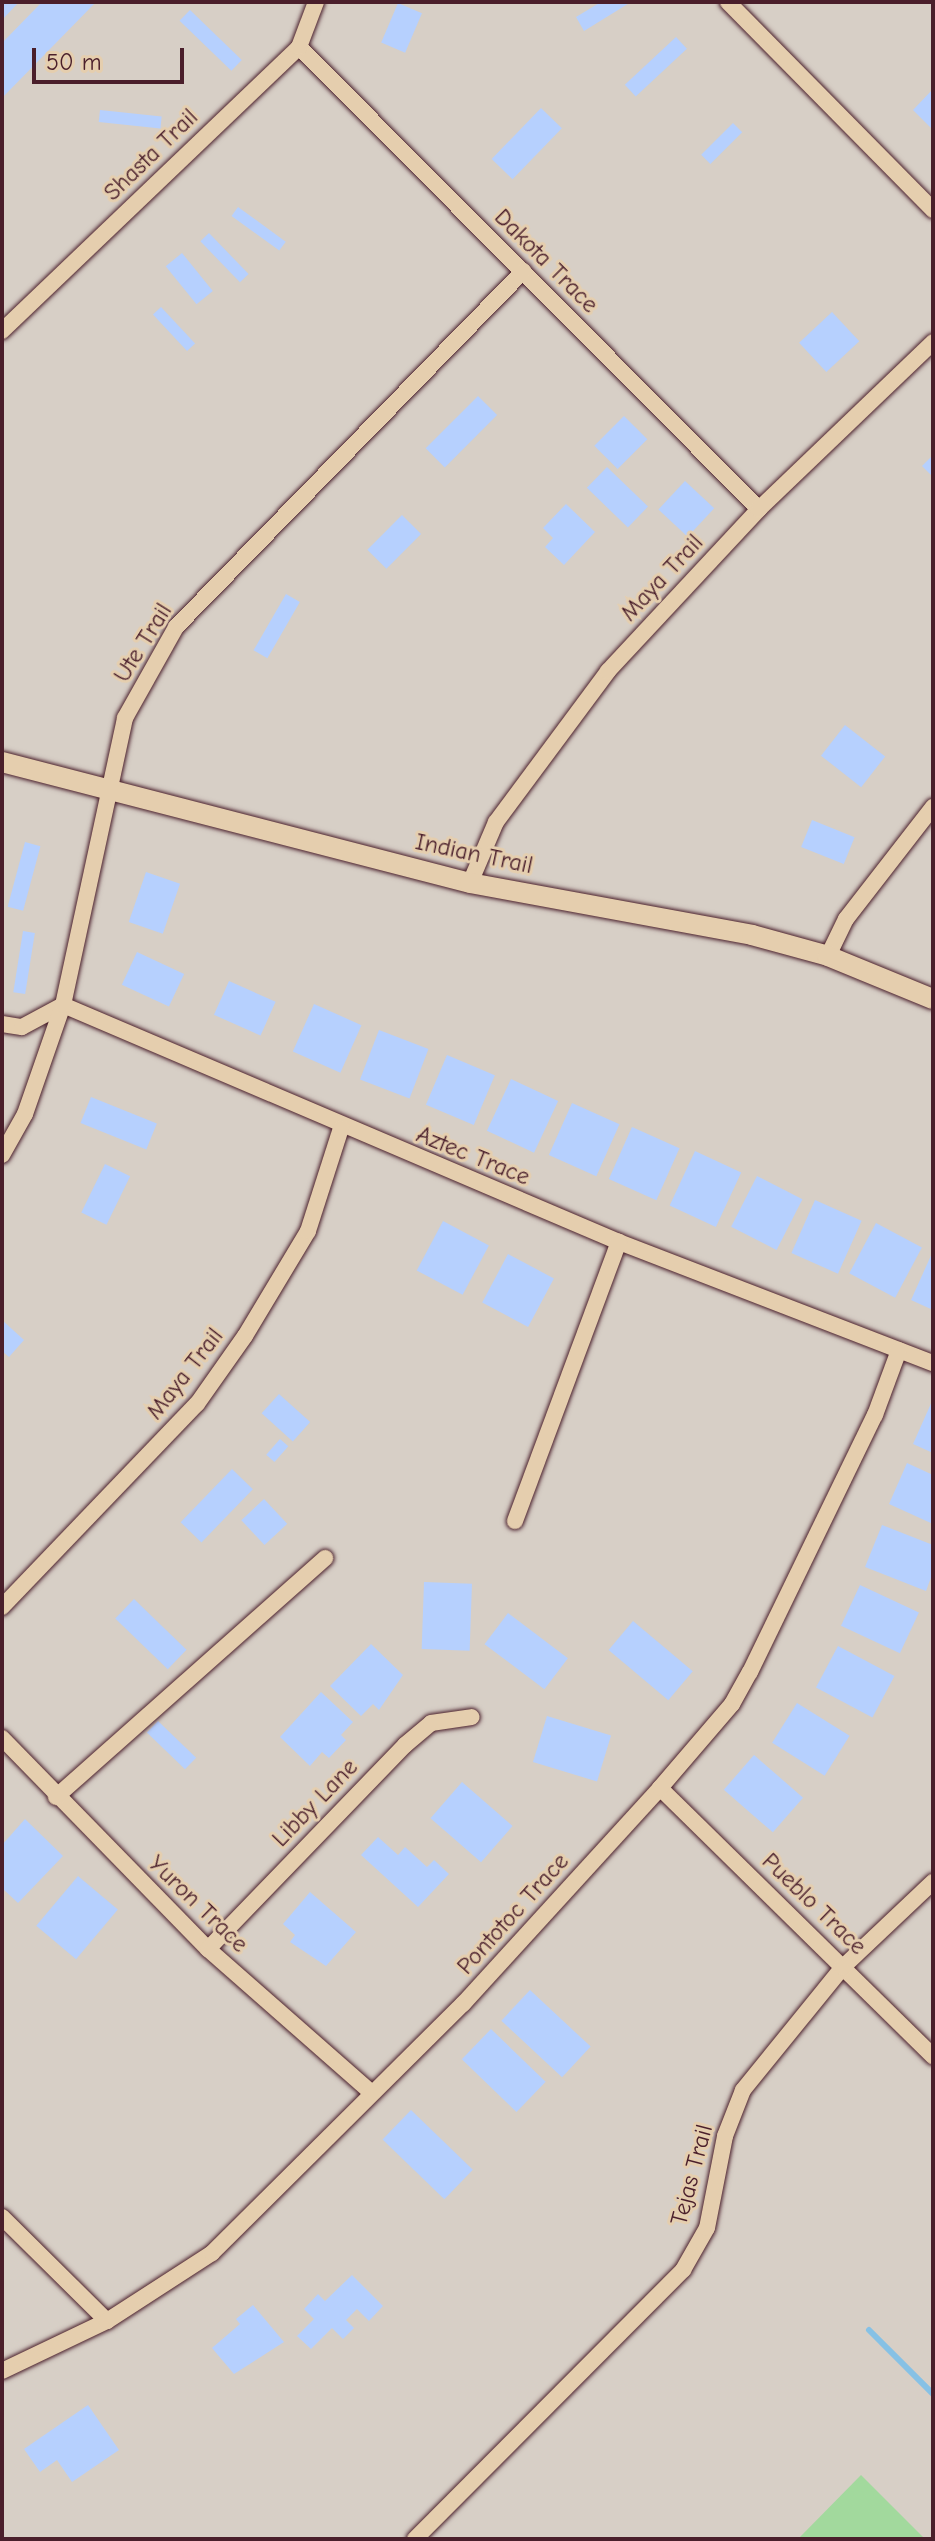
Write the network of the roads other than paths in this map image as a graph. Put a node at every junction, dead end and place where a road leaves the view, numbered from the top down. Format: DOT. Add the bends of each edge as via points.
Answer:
graph roads {
  1 [pos="316,2"];
  2 [pos="728,2"];
  3 [pos="299,47"];
  4 [pos="933,210"];
  5 [pos="523,271"];
  6 [pos="2,331"];
  7 [pos="933,342"];
  8 [pos="759,509"];
  9 [pos="2,762"];
  10 [pos="107,792"];
  11 [pos="933,807"];
  12 [pos="470,883"];
  13 [pos="828,956"];
  14 [pos="933,999"];
  15 [pos="63,1005"];
  16 [pos="2,1024"];
  17 [pos="341,1128"];
  18 [pos="2,1155"];
  19 [pos="619,1242"];
  20 [pos="899,1350"];
  21 [pos="933,1363"];
  22 [pos="515,1521"];
  23 [pos="325,1558"];
  24 [pos="2,1607"];
  25 [pos="472,1717"];
  26 [pos="2,1738"];
  27 [pos="660,1788"];
  28 [pos="56,1797"];
  29 [pos="933,1882"];
  30 [pos="208,1949"];
  31 [pos="843,1967"];
  32 [pos="933,2056"];
  33 [pos="372,2093"];
  34 [pos="2,2217"];
  35 [pos="107,2321"];
  36 [pos="2,2371"];
  37 [pos="415,2539"];
  1 -- 3 [label="street, Shasta Trail"];
  2 -- 4 [label="street"];
  3 -- 5 [label="street, Dakota Trace"];
  3 -- 6 [label="street, Shasta Trail"];
  5 -- 8 [label="street, Dakota Trace"];
  5 -- 10 [label="street, Ute Trail" via="176,627 125,718"];
  7 -- 8 [label="street, Maya Trail"];
  8 -- 12 [label="street, Maya Trail" via="608,671 539,758 496,822"];
  9 -- 10 [label="street, Indian Trail"];
  10 -- 12 [label="street, Indian Trail"];
  10 -- 15 [label="street, Ute Trail"];
  11 -- 13 [label="street" via="846,919"];
  12 -- 13 [label="street, Indian Trail" via="689,920"];
  13 -- 14 [label="street, Indian Trail"];
  15 -- 16 [label="street" via="22,1027"];
  15 -- 17 [label="street, Aztec Trace"];
  15 -- 18 [label="street, Ute Trail" via="25,1114"];
  17 -- 19 [label="street, Aztec Trace"];
  17 -- 24 [label="street, Maya Trail" via="308,1231 197,1404"];
  19 -- 20 [label="street, Aztec Trace"];
  19 -- 22 [label="street"];
  20 -- 21 [label="street, Aztec Trace"];
  20 -- 27 [label="street, Pontotoc Trace" via="875,1415 750,1672 732,1704"];
  23 -- 28 [label="street"];
  25 -- 30 [label="street, Libby Lane" via="431,1723 405,1745"];
  26 -- 28 [label="street, Yuron Trace"];
  27 -- 31 [label="street, Pueblo Trace"];
  27 -- 33 [label="street, Pontotoc Trace" via="463,2004"];
  28 -- 30 [label="street, Yuron Trace"];
  29 -- 31 [label="street, Tejas Trail"];
  30 -- 33 [label="street, Yuron Trace"];
  31 -- 32 [label="street, Pueblo Trace"];
  31 -- 37 [label="street, Tejas Trail" via="743,2090 725,2136 707,2228 683,2270"];
  33 -- 35 [label="street, Pontotoc Trace" via="212,2253"];
  34 -- 35 [label="street"];
  35 -- 36 [label="street, Pontotoc Trace"];
}
